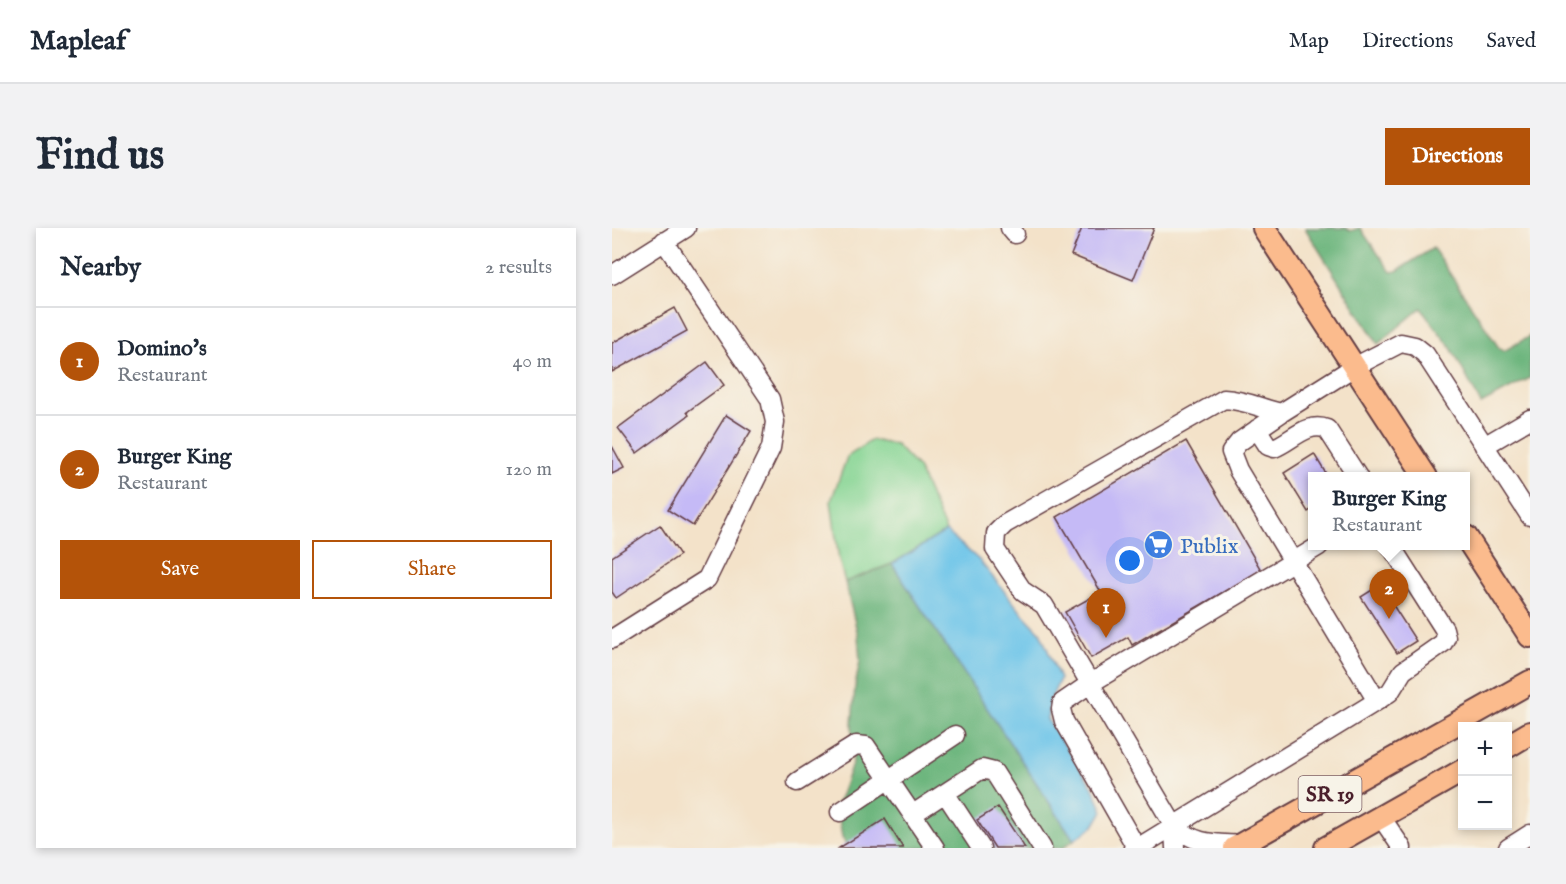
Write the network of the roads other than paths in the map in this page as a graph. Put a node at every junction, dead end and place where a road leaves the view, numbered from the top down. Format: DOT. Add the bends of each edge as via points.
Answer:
graph roads {
  1 [pos="686,228"];
  2 [pos="1264,228"];
  3 [pos="664,241"];
  4 [pos="612,275"];
  5 [pos="1354,367"];
  6 [pos="1281,413"];
  7 [pos="1530,419"];
  8 [pos="1257,429"];
  9 [pos="1484,446"];
  10 [pos="1355,472"];
  11 [pos="1423,472"];
  12 [pos="1530,516"];
  13 [pos="1470,543"];
  14 [pos="1312,550"];
  15 [pos="1393,550"];
  16 [pos="1293,562"];
  17 [pos="1530,636"];
  18 [pos="612,639"];
  19 [pos="1530,682"];
  20 [pos="1091,683"];
  21 [pos="1377,701"];
  22 [pos="1530,733"];
  23 [pos="955,735"];
  24 [pos="1512,744"];
  25 [pos="1458,773"];
  26 [pos="890,779"];
  27 [pos="797,782"];
  28 [pos="945,793"];
  29 [pos="840,812"];
  30 [pos="913,814"];
  31 [pos="1381,817"];
  32 [pos="1174,826"];
  33 [pos="1530,834"];
  34 [pos="1238,846"];
  35 [pos="1135,847"];
  36 [pos="935,848"];
  37 [pos="981,848"];
  38 [pos="1042,848"];
  39 [pos="1175,848"];
  40 [pos="1326,848"];
  41 [pos="1402,848"];
  42 [pos="1508,848"];
  1 -- 3 [label="street"];
  2 -- 5 [label="main road"];
  3 -- 4 [label="street"];
  3 -- 18 [label="street" via="770,399 775,422 771,448 707,579"];
  5 -- 6 [label="street"];
  5 -- 9 [label="street" via="1401,343 1415,346 1425,354"];
  5 -- 11 [label="main road"];
  6 -- 8 [label="street"];
  6 -- 20 [label="street" via="1243,400 1224,399 1005,524 996,533 995,549 1023,591 1044,605"];
  7 -- 9 [label="street"];
  8 -- 10 [label="street" via="1274,448 1304,430 1319,426 1327,429"];
  8 -- 16 [label="street" via="1231,452"];
  9 -- 12 [label="street"];
  13 -- 17 [label="main road"];
  14 -- 16 [label="street"];
  15 -- 21 [label="street" via="1446,637 1403,671 1390,692"];
  16 -- 20 [label="street"];
  16 -- 21 [label="street"];
  19 -- 34 [label="main road, SR 19"];
  20 -- 32 [label="street"];
  20 -- 35 [label="street" via="1062,703 1064,721"];
  21 -- 32 [label="street"];
  22 -- 24 [label="main road"];
  23 -- 26 [label="street"];
  25 -- 31 [label="main road, SR 19"];
  26 -- 27 [label="street" via="866,746 856,745"];
  26 -- 29 [label="street"];
  26 -- 30 [label="street"];
  28 -- 30 [label="street"];
  28 -- 37 [label="street"];
  28 -- 38 [label="street" via="982,769 994,772"];
  30 -- 36 [label="street"];
  31 -- 40 [label="main road, SR 19"];
  31 -- 41 [label="street"];
  32 -- 34 [label="street" via="1186,836 1208,844"];
  32 -- 35 [label="street"];
  32 -- 39 [label="street"];
  33 -- 42 [label="street"];
}
